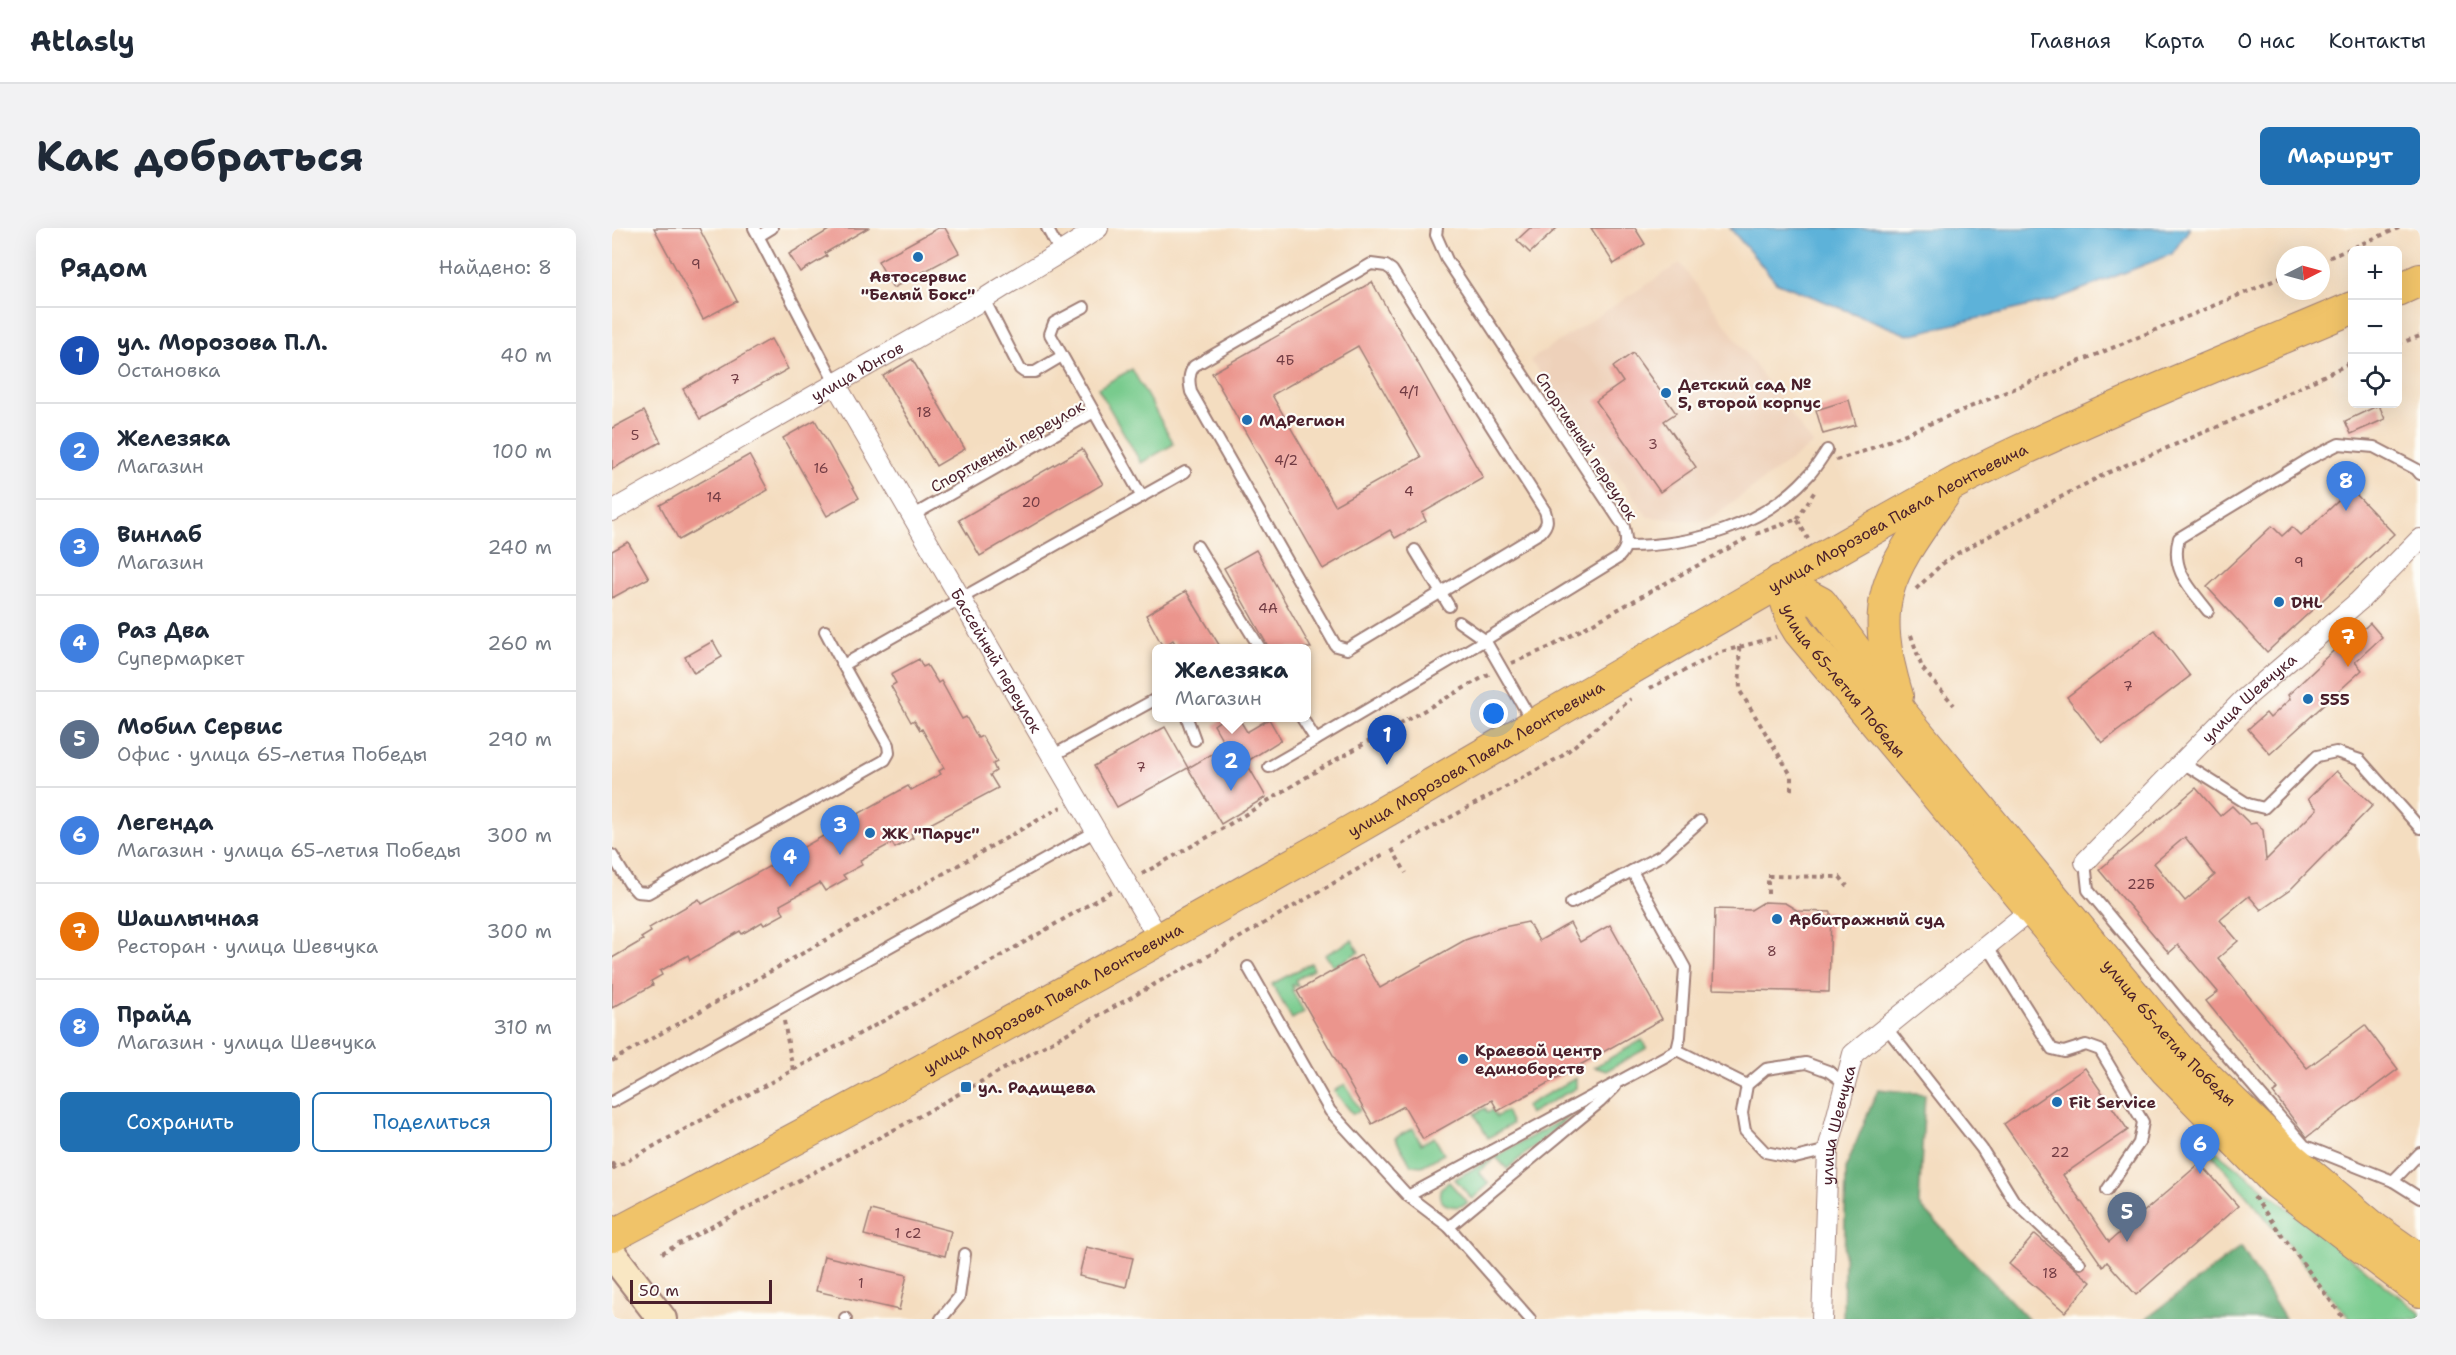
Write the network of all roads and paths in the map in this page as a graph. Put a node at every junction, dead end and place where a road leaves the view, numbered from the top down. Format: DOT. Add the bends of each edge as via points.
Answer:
graph roads {
  1 [pos="772,228"];
  2 [pos="1047,228"];
  3 [pos="1098,228"];
  4 [pos="1437,228"];
  5 [pos="2399,228"];
  6 [pos="756,232"];
  7 [pos="1061,254"];
  8 [pos="2330,257"];
  9 [pos="2276,280"];
  10 [pos="2420,280"];
  11 [pos="2402,288"];
  12 [pos="984,299"];
  13 [pos="1084,308"];
  14 [pos="2348,310"];
  15 [pos="2420,336"];
  16 [pos="2402,343"];
  17 [pos="1062,356"];
  18 [pos="2348,364"];
  19 [pos="835,383"];
  20 [pos="1094,412"];
  21 [pos="1827,450"];
  22 [pos="1835,461"];
  23 [pos="1185,472"];
  24 [pos="2420,474"];
  25 [pos="1948,488"];
  26 [pos="1816,490"];
  27 [pos="1142,497"];
  28 [pos="612,511"];
  29 [pos="912,516"];
  30 [pos="1797,519"];
  31 [pos="2420,539"];
  32 [pos="1197,546"];
  33 [pos="1627,546"];
  34 [pos="1415,550"];
  35 [pos="1780,581"];
  36 [pos="1886,590"];
  37 [pos="1441,592"];
  38 [pos="961,600"];
  39 [pos="1449,606"];
  40 [pos="2208,611"];
  41 [pos="1459,622"];
  42 [pos="1911,628"];
  43 [pos="1799,631"];
  44 [pos="825,632"];
  45 [pos="1485,640"];
  46 [pos="1258,644"];
  47 [pos="1739,647"];
  48 [pos="843,665"];
  49 [pos="1646,690"];
  50 [pos="1637,695"];
  51 [pos="1152,701"];
  52 [pos="1954,705"];
  53 [pos="1902,714"];
  54 [pos="1189,722"];
  55 [pos="1305,722"];
  56 [pos="1533,724"];
  57 [pos="1195,740"];
  58 [pos="1316,740"];
  59 [pos="1052,756"];
  60 [pos="2183,763"];
  61 [pos="1269,767"];
  62 [pos="1791,792"];
  63 [pos="1077,798"];
  64 [pos="1700,821"];
  65 [pos="2420,828"];
  66 [pos="1096,831"];
  67 [pos="1401,844"];
  68 [pos="1392,849"];
  69 [pos="1384,854"];
  70 [pos="612,855"];
  71 [pos="2085,862"];
  72 [pos="1632,871"];
  73 [pos="1406,873"];
  74 [pos="1126,883"];
  75 [pos="1847,886"];
  76 [pos="1768,894"];
  77 [pos="1571,903"];
  78 [pos="2031,910"];
  79 [pos="1159,939"];
  80 [pos="1987,945"];
  81 [pos="1248,967"];
  82 [pos="782,1006"];
  83 [pos="1886,1027"];
  84 [pos="1677,1050"];
  85 [pos="612,1061"];
  86 [pos="793,1070"];
  87 [pos="1623,1078"];
  88 [pos="1845,1083"];
  89 [pos="1747,1085"];
  90 [pos="612,1102"];
  91 [pos="1828,1150"];
  92 [pos="2420,1153"];
  93 [pos="612,1161"];
  94 [pos="614,1168"];
  95 [pos="2393,1181"];
  96 [pos="2107,1190"];
  97 [pos="1408,1196"];
  98 [pos="2420,1198"];
  99 [pos="1449,1227"];
  100 [pos="612,1236"];
  101 [pos="662,1253"];
  102 [pos="612,1254"];
  103 [pos="965,1254"];
  104 [pos="2420,1261"];
  105 [pos="2080,1263"];
  106 [pos="2420,1291"];
  107 [pos="662,1319"];
  108 [pos="941,1319"];
  109 [pos="1530,1319"];
  110 [pos="1822,1319"];
  1 -- 6 [label="lane"];
  2 -- 7 [label="lane"];
  3 -- 7 [label="street, улица Юнгов"];
  4 -- 33 [label="lane, Спортивный переулок" via="1436,235 1447,260 1624,527"];
  5 -- 8 [label="path"];
  6 -- 19 [label="lane"];
  7 -- 12 [label="street, улица Юнгов"];
  9 -- 22 [label="path"];
  10 -- 11 [label="main road"];
  12 -- 17 [label="lane" via="1024,372 1035,372"];
  12 -- 19 [label="street, улица Юнгов"];
  13 -- 17 [label="lane" via="1050,328"];
  14 -- 25 [label="main road, улица Морозова Павла Леонтьевича" via="2081,423"];
  15 -- 16 [label="path"];
  17 -- 20 [label="lane"];
  18 -- 36 [label="path" via="2229,422 2067,493 1958,553 1923,581 1913,595"];
  19 -- 28 [label="street, улица Юнгов"];
  19 -- 29 [label="street, Бассейный переулок"];
  20 -- 27 [label="lane, Спортивный переулок"];
  20 -- 29 [label="lane, Спортивный переулок"];
  21 -- 33 [label="lane" via="1809,476 1784,499 1732,529 1656,545"];
  23 -- 27 [label="lane"];
  24 -- 40 [label="lane" via="2374,447 2339,444 2180,538 2176,548 2181,576"];
  25 -- 35 [label="main road, улица Морозова Павла Леонтьевича"];
  25 -- 36 [label="main road" via="1901,555"];
  26 -- 30 [label="path"];
  27 -- 38 [label="lane"];
  29 -- 38 [label="street, Бассейный переулок"];
  31 -- 60 [label="street, улица Шевчука" via="2359,601 2244,699"];
  32 -- 46 [label="lane"];
  33 -- 45 [label="lane, Спортивный переулок" via="1618,558"];
  34 -- 37 [label="lane"];
  35 -- 43 [label="main road, улица 65-летия Победы"];
  35 -- 53 [label="main road, улица 65-летия Победы" via="1821,603"];
  35 -- 56 [label="main road, улица Морозова Павла Леонтьевича"];
  36 -- 53 [label="main road" via="1884,646"];
  37 -- 37 [label="lane" via="1541,532 1548,518 1392,270 1371,264 1194,366 1188,381 1336,646 1353,648"];
  37 -- 39 [label="lane"];
  38 -- 48 [label="lane"];
  38 -- 59 [label="street, Бассейный переулок"];
  41 -- 45 [label="lane"];
  42 -- 52 [label="path" via="1922,668"];
  43 -- 47 [label="path"];
  43 -- 78 [label="main road, улица 65-летия Победы"];
  44 -- 48 [label="lane"];
  45 -- 56 [label="lane"];
  45 -- 58 [label="lane, Спортивный переулок"];
  47 -- 49 [label="path" via="1721,652"];
  47 -- 62 [label="path" via="1740,691 1791,775"];
  48 -- 70 [label="lane" via="888,745 885,760 648,893 637,892"];
  50 -- 67 [label="path" via="1562,756"];
  51 -- 59 [label="lane"];
  53 -- 104 [label="main road, улица 65-летия Победы" via="2181,1052 2292,1159"];
  54 -- 57 [label="lane"];
  55 -- 58 [label="lane"];
  56 -- 79 [label="main road, улица Морозова Павла Леонтьевича"];
  58 -- 61 [label="lane, Спортивный переулок"];
  59 -- 63 [label="street, Бассейный переулок"];
  60 -- 65 [label="lane" via="2248,804 2264,808 2317,756 2336,752 2360,760"];
  60 -- 71 [label="street, улица Шевчука"];
  63 -- 66 [label="street, Бассейный переулок"];
  63 -- 85 [label="path"];
  64 -- 72 [label="lane" via="1662,855"];
  66 -- 74 [label="street, Бассейный переулок"];
  66 -- 82 [label="lane"];
  68 -- 73 [label="path"];
  69 -- 101 [label="path" via="916,1118"];
  71 -- 95 [label="lane" via="2088,890 2305,1146"];
  72 -- 77 [label="lane"];
  72 -- 84 [label="lane" via="1685,968"];
  74 -- 79 [label="street, Бассейный переулок"];
  74 -- 86 [label="path"];
  75 -- 76 [label="path" via="1840,877 1768,876"];
  78 -- 80 [label="street, улица Шевчука"];
  78 -- 106 [label="main road, улица 65-летия Победы" via="2166,1070 2277,1183"];
  79 -- 100 [label="main road, улица Морозова Павла Леонтьевича" via="860,1106"];
  80 -- 83 [label="street, улица Шевчука"];
  80 -- 96 [label="lane" via="2052,1049 2064,1052 2085,1045 2100,1050 2142,1122 2139,1143"];
  81 -- 97 [label="lane" via="1330,1111"];
  82 -- 86 [label="path"];
  82 -- 90 [label="lane"];
  83 -- 88 [label="street, улица Шевчука" via="1853,1054"];
  83 -- 105 [label="lane" via="1982,1149 2014,1201"];
  84 -- 87 [label="lane"];
  84 -- 89 [label="lane"];
  86 -- 94 [label="path"];
  87 -- 97 [label="lane"];
  87 -- 99 [label="lane" via="1600,1102"];
  88 -- 89 [label="lane" via="1806,1063 1766,1069"];
  88 -- 91 [label="street, улица Шевчука"];
  89 -- 91 [label="lane" via="1742,1113 1745,1131 1765,1152 1795,1158"];
  91 -- 110 [label="street, улица Шевчука"];
  92 -- 95 [label="lane"];
  93 -- 94 [label="path"];
  95 -- 98 [label="lane"];
  97 -- 99 [label="lane"];
  99 -- 109 [label="lane"];
  102 -- 107 [label="street"];
  103 -- 108 [label="lane" via="959,1298"];
}
